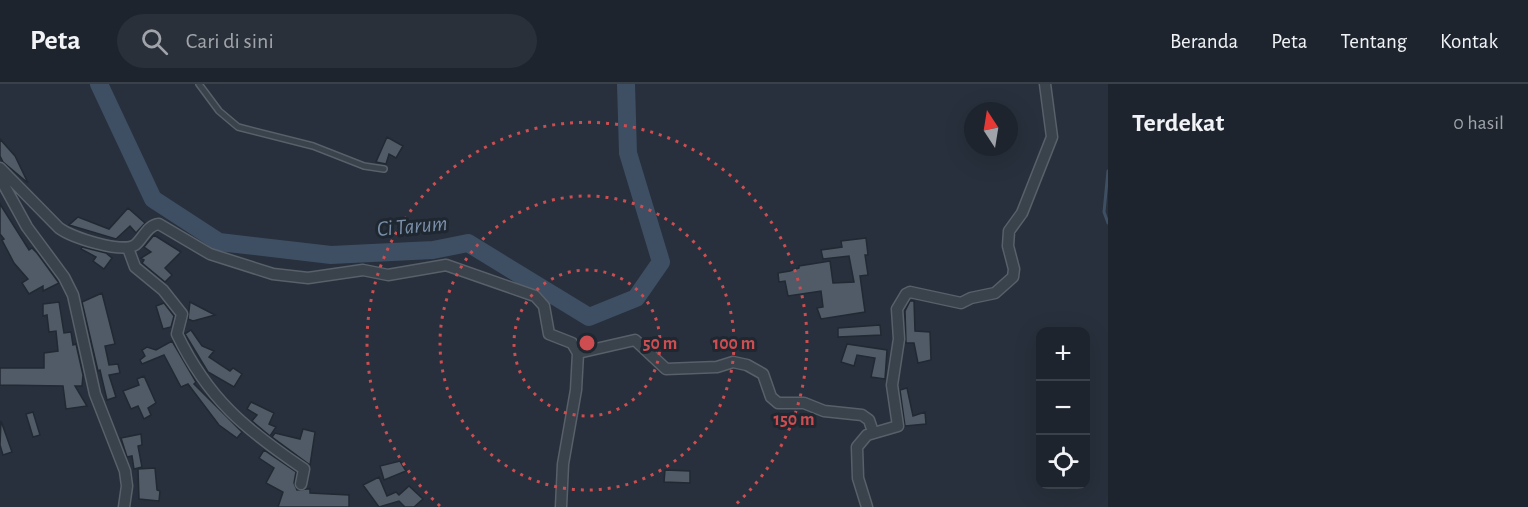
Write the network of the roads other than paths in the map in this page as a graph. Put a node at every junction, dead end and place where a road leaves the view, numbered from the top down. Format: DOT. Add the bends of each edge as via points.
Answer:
graph roads {
  1 [pos="199,84"];
  2 [pos="1045,84"];
  3 [pos="0,168"];
  4 [pos="384,169"];
  5 [pos="0,178"];
  6 [pos="128,248"];
  7 [pos="578,353"];
  8 [pos="873,432"];
  9 [pos="301,484"];
  10 [pos="124,507"];
  11 [pos="561,507"];
  12 [pos="867,507"];
  1 -- 4 [label="lane" via="219,111 238,127"];
  2 -- 8 [label="street" via="1052,137 1022,213 1009,231 1013,277 995,293 961,303 906,294 897,309 899,339 892,385 898,425"];
  3 -- 6 [label="street" via="40,212 65,232"];
  5 -- 10 [label="street" via="73,295 95,394 125,471"];
  6 -- 7 [label="street" via="157,224 210,254 268,273 296,277 363,270 388,275 434,265 451,266 538,299 549,334 572,343"];
  6 -- 9 [label="street" via="135,267 163,290 182,314 176,332 212,393 229,412 304,469"];
  7 -- 8 [label="street" via="635,340 666,369 717,367 730,362 747,364 764,376 771,397 778,403 862,415 869,420"];
  7 -- 11 [label="street"];
  8 -- 12 [label="street" via="858,442 856,453 858,478"];
}
